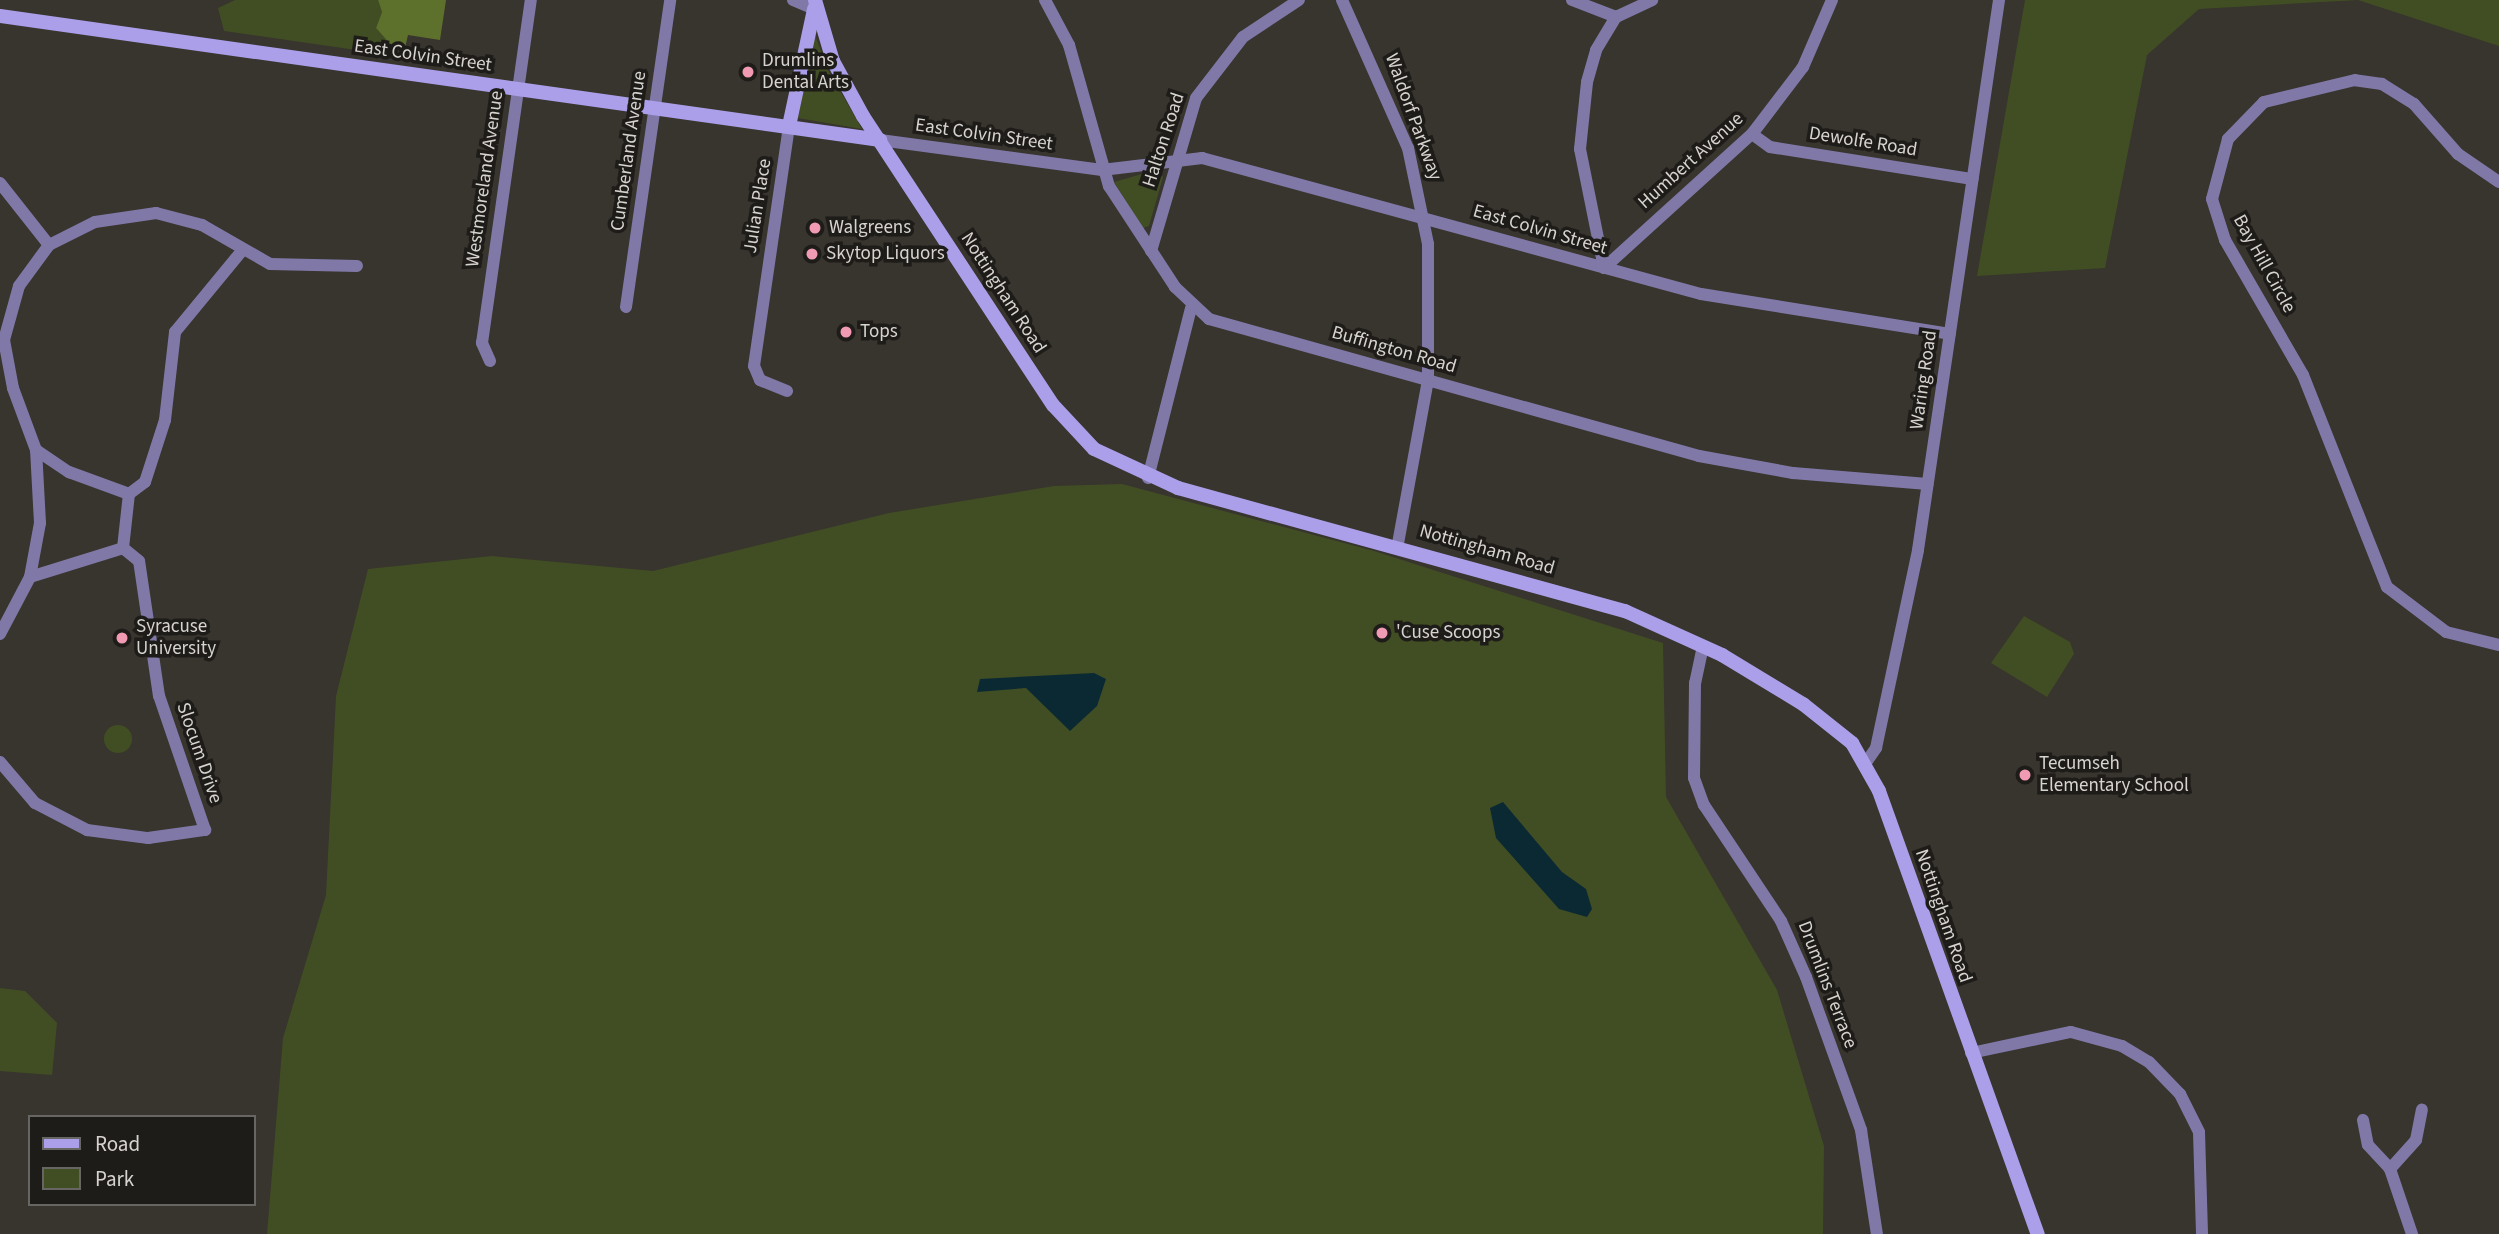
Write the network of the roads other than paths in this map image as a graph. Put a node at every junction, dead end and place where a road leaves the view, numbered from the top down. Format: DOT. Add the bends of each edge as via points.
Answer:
graph roads {
  1 [pos="531,0"];
  2 [pos="670,0"];
  3 [pos="793,0"];
  4 [pos="1045,0"];
  5 [pos="1298,0"];
  6 [pos="1342,0"];
  7 [pos="1572,0"];
  8 [pos="1652,0"];
  9 [pos="1832,0"];
  10 [pos="2000,0"];
  11 [pos="815,5"];
  12 [pos="0,16"];
  13 [pos="1616,17"];
  14 [pos="517,89"];
  15 [pos="654,107"];
  16 [pos="789,126"];
  17 [pos="1752,134"];
  18 [pos="880,140"];
  19 [pos="1175,161"];
  20 [pos="1102,170"];
  21 [pos="1972,179"];
  22 [pos="2499,182"];
  23 [pos="0,183"];
  24 [pos="1425,217"];
  25 [pos="49,245"];
  26 [pos="1151,251"];
  27 [pos="241,252"];
  28 [pos="357,266"];
  29 [pos="1605,268"];
  30 [pos="626,307"];
  31 [pos="1191,308"];
  32 [pos="1950,334"];
  33 [pos="490,361"];
  34 [pos="1428,380"];
  35 [pos="787,391"];
  36 [pos="36,450"];
  37 [pos="1147,478"];
  38 [pos="1928,484"];
  39 [pos="129,494"];
  40 [pos="1398,544"];
  41 [pos="123,548"];
  42 [pos="30,577"];
  43 [pos="0,634"];
  44 [pos="2499,645"];
  45 [pos="1703,646"];
  46 [pos="1867,761"];
  47 [pos="0,762"];
  48 [pos="1971,1053"];
  49 [pos="2422,1110"];
  50 [pos="2363,1120"];
  51 [pos="2390,1170"];
  52 [pos="1877,1234"];
  53 [pos="2038,1234"];
  54 [pos="2202,1234"];
  55 [pos="2412,1234"];
  1 -- 14 [label="street, Westmoreland Avenue"];
  2 -- 15 [label="street, Cumberland Avenue"];
  3 -- 11 [label="street"];
  4 -- 20 [label="street, Buffington Road" via="1074,58"];
  5 -- 19 [label="street, Halton Road" via="1243,37 1214,68 1196,98"];
  6 -- 24 [label="street, Waldorf Parkway" via="1392,105"];
  7 -- 13 [label="street"];
  8 -- 13 [label="street"];
  9 -- 17 [label="street, Humbert Avenue" via="1803,67"];
  10 -- 21 [label="street, Waring Road"];
  11 -- 16 [label="street, Julian Place"];
  11 -- 18 [label="street, Nottingham Road" via="837,69"];
  12 -- 14 [label="street, East Colvin Street"];
  13 -- 29 [label="street" via="1596,50 1580,135 1583,181"];
  14 -- 15 [label="street, East Colvin Street"];
  14 -- 33 [label="street, Westmoreland Avenue" via="482,343"];
  15 -- 16 [label="street, East Colvin Street"];
  15 -- 30 [label="street, Cumberland Avenue"];
  16 -- 18 [label="street, East Colvin Street"];
  16 -- 35 [label="street, Julian Place" via="754,366 760,380"];
  17 -- 21 [label="street, Dewolfe Road" via="1770,146"];
  17 -- 29 [label="street, Humbert Avenue"];
  18 -- 20 [label="street, East Colvin Street"];
  18 -- 37 [label="street, Nottingham Road" via="1067,423 1094,449"];
  19 -- 20 [label="street, East Colvin Street"];
  19 -- 24 [label="street, East Colvin Street" via="1202,158"];
  19 -- 26 [label="street, Halton Road"];
  20 -- 26 [label="street, Buffington Road"];
  21 -- 32 [label="street, Waring Road"];
  22 -- 44 [label="street, Bay Hill Circle" via="2458,154 2414,104 2382,84 2356,80 2320,84 2264,103 2228,139 2212,199 2225,240 2302,375 2388,587 2446,632"];
  23 -- 25 [label="street"];
  24 -- 29 [label="street, East Colvin Street"];
  24 -- 34 [label="street, Waldorf Parkway"];
  25 -- 27 [label="street" via="95,222 156,213 202,225"];
  25 -- 36 [label="street" via="19,286 4,340 13,388"];
  26 -- 31 [label="street, Buffington Road"];
  27 -- 28 [label="street" via="284,266"];
  27 -- 39 [label="street" via="175,332 159,445 145,482"];
  29 -- 32 [label="street, East Colvin Street" via="1701,294"];
  31 -- 34 [label="street, Buffington Road" via="1209,319"];
  31 -- 37 [label="street"];
  32 -- 38 [label="street, Waring Road"];
  34 -- 38 [label="street, Buffington Road" via="1751,467"];
  34 -- 40 [label="street, Waldorf Parkway"];
  36 -- 39 [label="street" via="69,472"];
  36 -- 42 [label="street" via="40,523"];
  37 -- 40 [label="street, Nottingham Road"];
  38 -- 46 [label="street, Waring Road" via="1888,695"];
  39 -- 41 [label="street"];
  40 -- 45 [label="street, Nottingham Road" via="1625,611"];
  41 -- 42 [label="street"];
  41 -- 47 [label="street, Slocum Drive" via="139,561 159,696 205,830 148,838 86,830 35,803"];
  42 -- 43 [label="street"];
  45 -- 46 [label="street, Nottingham Road" via="1803,704"];
  45 -- 52 [label="street, Drumlins Terrace" via="1691,739 1694,778 1704,806 1781,921 1806,977 1861,1130"];
  46 -- 48 [label="street, Nottingham Road"];
  48 -- 53 [label="street, Nottingham Road"];
  48 -- 54 [label="street" via="2071,1032 2122,1046 2149,1062 2180,1094 2199,1132"];
  49 -- 51 [label="street" via="2416,1140"];
  50 -- 51 [label="street" via="2368,1145"];
  51 -- 55 [label="street"];
}
